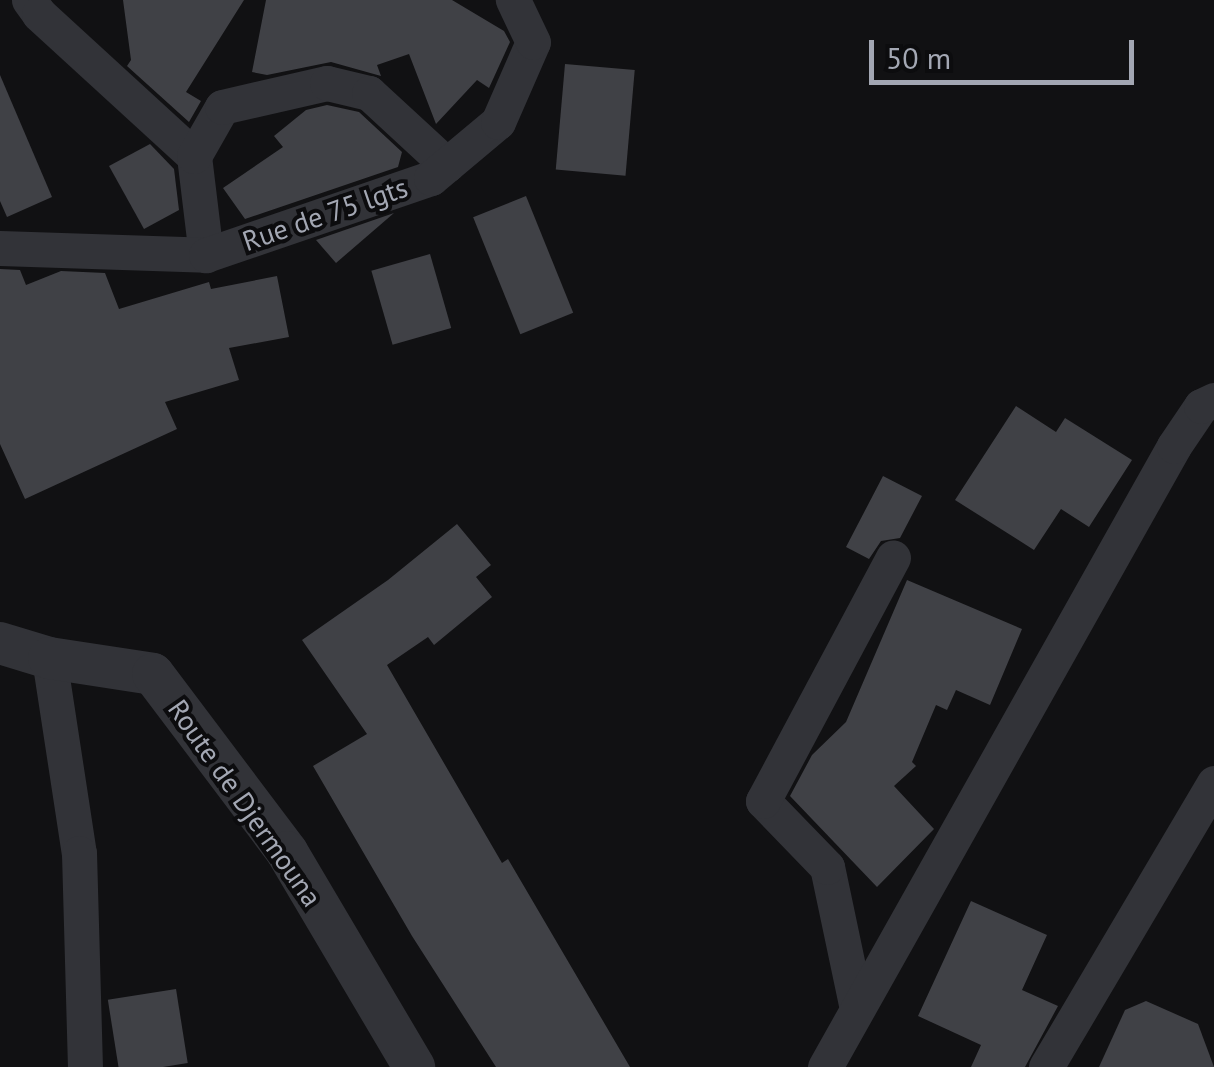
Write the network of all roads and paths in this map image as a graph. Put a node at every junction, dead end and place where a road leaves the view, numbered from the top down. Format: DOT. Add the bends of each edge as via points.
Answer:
graph roads {
  1 [pos="29,0"];
  2 [pos="513,0"];
  3 [pos="194,156"];
  4 [pos="447,165"];
  5 [pos="0,248"];
  6 [pos="206,255"];
  7 [pos="1214,400"];
  8 [pos="893,558"];
  9 [pos="0,643"];
  10 [pos="48,658"];
  11 [pos="1214,783"];
  12 [pos="857,1009"];
  13 [pos="85,1067"];
  14 [pos="414,1067"];
  15 [pos="825,1067"];
  16 [pos="1046,1067"];
  1 -- 3 [label="street"];
  2 -- 4 [label="street, Rue de 75 lgts" via="533,42 498,122"];
  3 -- 4 [label="street" via="222,107 327,82 369,94"];
  3 -- 6 [label="street"];
  4 -- 6 [label="street, Rue de 75 lgts" via="431,178"];
  5 -- 6 [label="street, Rue de 75 lgts"];
  7 -- 12 [label="street" via="1201,406 1174,446"];
  8 -- 12 [label="street" via="763,801 827,868"];
  9 -- 10 [label="street, Route de Djermouna"];
  10 -- 13 [label="street" via="79,853"];
  10 -- 14 [label="street, Route de Djermouna" via="153,674 287,852"];
  11 -- 16 [label="street"];
  12 -- 15 [label="street"];
}
